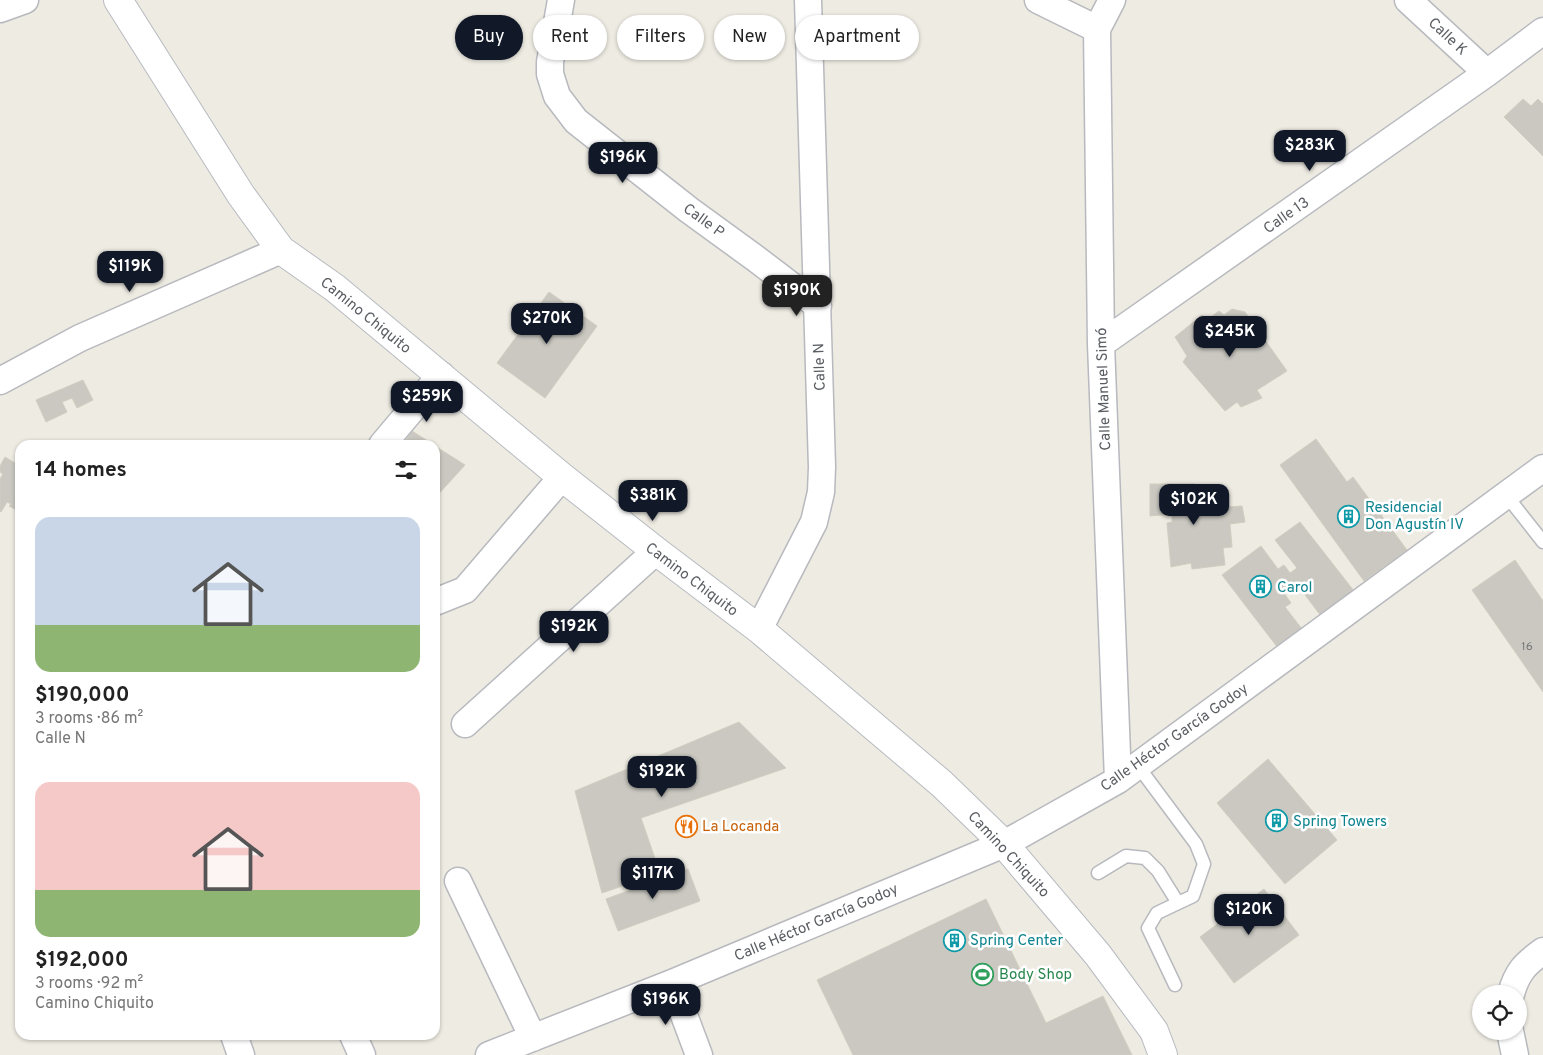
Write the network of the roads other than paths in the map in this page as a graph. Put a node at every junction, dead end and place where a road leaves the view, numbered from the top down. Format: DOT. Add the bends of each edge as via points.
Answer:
graph roads {
  1 [pos="24,0"];
  2 [pos="118,0"];
  3 [pos="561,0"];
  4 [pos="808,0"];
  5 [pos="1038,0"];
  6 [pos="1112,0"];
  7 [pos="1408,0"];
  8 [pos="0,9"];
  9 [pos="1097,29"];
  10 [pos="1543,31"];
  11 [pos="1487,73"];
  12 [pos="281,250"];
  13 [pos="818,306"];
  14 [pos="1101,344"];
  15 [pos="441,375"];
  16 [pos="0,380"];
  17 [pos="386,440"];
  18 [pos="1543,468"];
  19 [pos="562,477"];
  20 [pos="1506,494"];
  21 [pos="1543,542"];
  22 [pos="656,551"];
  23 [pos="440,600"];
  24 [pos="759,629"];
  25 [pos="464,724"];
  26 [pos="1128,773"];
  27 [pos="1004,844"];
  28 [pos="1098,872"];
  29 [pos="458,881"];
  30 [pos="1178,903"];
  31 [pos="1543,951"];
  32 [pos="672,982"];
  33 [pos="1175,985"];
  34 [pos="1514,985"];
  35 [pos="533,1038"];
  36 [pos="236,1040"];
  37 [pos="355,1040"];
  38 [pos="1512,1040"];
  39 [pos="241,1055"];
  40 [pos="362,1055"];
  41 [pos="489,1055"];
  42 [pos="699,1055"];
  43 [pos="1163,1055"];
  44 [pos="1514,1055"];
  1 -- 8 [label="street"];
  2 -- 12 [label="main road, Camino Chiquito" via="241,195"];
  3 -- 13 [label="street, Calle P" via="550,74 557,96 576,121"];
  4 -- 13 [label="street, Calle N"];
  5 -- 9 [label="street"];
  6 -- 9 [label="street, Calle Manuel Simó"];
  7 -- 11 [label="street, Calle K"];
  9 -- 14 [label="street, Calle Manuel Simó"];
  10 -- 11 [label="street, Calle 13"];
  11 -- 14 [label="street, Calle 13"];
  12 -- 15 [label="main road, Camino Chiquito" via="335,288"];
  12 -- 16 [label="street" via="80,338"];
  13 -- 24 [label="street, Calle N" via="821,492 814,522"];
  14 -- 26 [label="street, Calle Manuel Simó"];
  15 -- 17 [label="street"];
  15 -- 19 [label="main road, Camino Chiquito"];
  18 -- 20 [label="street, Calle Héctor García Godoy"];
  19 -- 22 [label="main road, Camino Chiquito"];
  19 -- 23 [label="street" via="464,590"];
  20 -- 21 [label="lane"];
  20 -- 26 [label="street, Calle Héctor García Godoy"];
  22 -- 24 [label="main road, Camino Chiquito"];
  22 -- 25 [label="street"];
  24 -- 27 [label="main road, Camino Chiquito" via="942,784"];
  26 -- 27 [label="street, Calle Héctor García Godoy"];
  26 -- 30 [label="lane" via="1196,844 1204,864 1193,896"];
  27 -- 32 [label="street, Calle Héctor García Godoy"];
  27 -- 43 [label="main road, Camino Chiquito" via="1098,956 1154,1031"];
  28 -- 30 [label="lane" via="1126,856 1145,858 1158,871"];
  29 -- 35 [label="street"];
  30 -- 33 [label="lane" via="1157,913 1148,928"];
  31 -- 34 [label="street" via="1527,962"];
  32 -- 35 [label="street, Calle Héctor García Godoy"];
  32 -- 42 [label="street"];
  35 -- 41 [label="street, Calle Héctor García Godoy"];
  36 -- 39 [label="street"];
  37 -- 40 [label="street"];
  38 -- 44 [label="street"];
}
